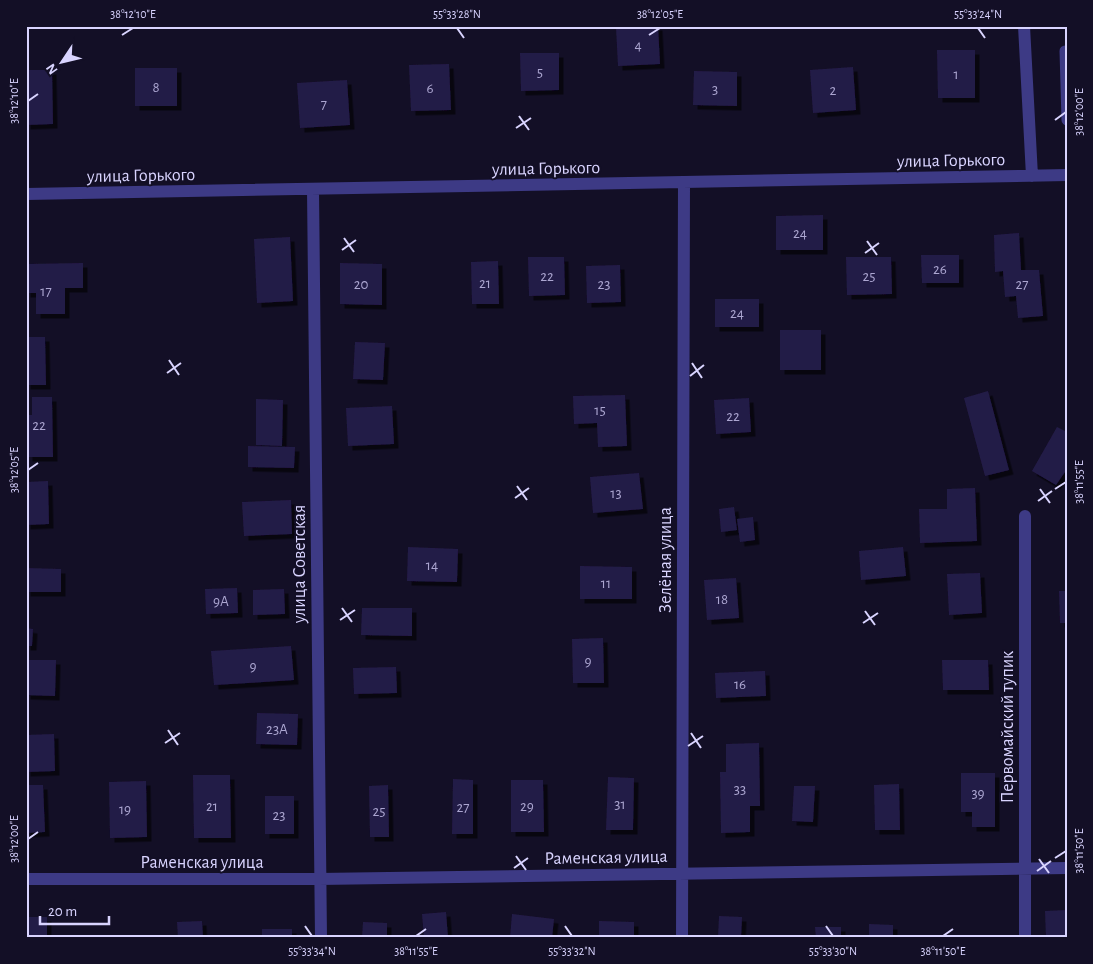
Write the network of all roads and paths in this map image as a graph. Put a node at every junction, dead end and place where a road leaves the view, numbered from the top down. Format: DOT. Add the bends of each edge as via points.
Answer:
graph roads {
  1 [pos="1024,26"];
  2 [pos="1067,51"];
  3 [pos="1067,120"];
  4 [pos="1067,175"];
  5 [pos="1032,176"];
  6 [pos="684,182"];
  7 [pos="314,190"];
  8 [pos="26,194"];
  9 [pos="1024,516"];
  10 [pos="1024,868"];
  11 [pos="1067,868"];
  12 [pos="682,873"];
  13 [pos="26,879"];
  14 [pos="319,879"];
  15 [pos="321,938"];
  16 [pos="682,938"];
  17 [pos="1025,938"];
  1 -- 5 [label="street"];
  2 -- 3 [label="lane"];
  4 -- 5 [label="street, улица Горького"];
  5 -- 6 [label="street, улица Горького"];
  6 -- 7 [label="street, улица Горького"];
  6 -- 12 [label="street, Зелёная улица"];
  7 -- 8 [label="street, улица Горького"];
  7 -- 14 [label="street, улица Советская"];
  9 -- 10 [label="street, Первомайский тупик"];
  10 -- 11 [label="street, Раменская улица"];
  10 -- 12 [label="street, Раменская улица"];
  10 -- 17 [label="street, Первомайский тупик"];
  12 -- 14 [label="street, Раменская улица"];
  12 -- 16 [label="street, Зелёная улица"];
  13 -- 14 [label="street, Раменская улица"];
  14 -- 15 [label="street, улица Советская"];
}
